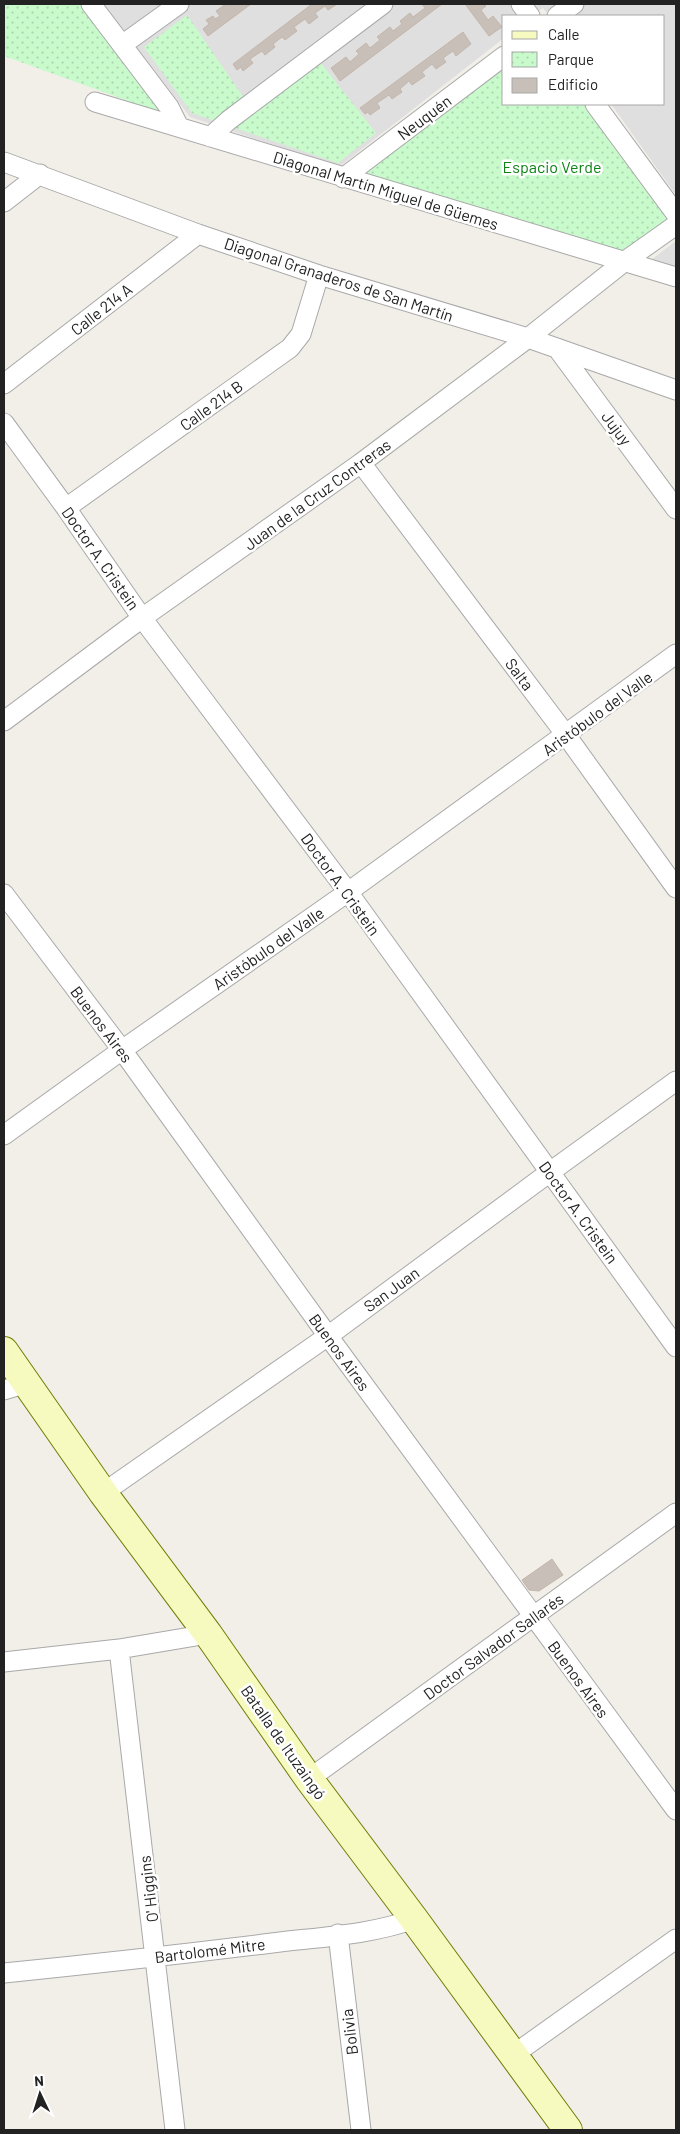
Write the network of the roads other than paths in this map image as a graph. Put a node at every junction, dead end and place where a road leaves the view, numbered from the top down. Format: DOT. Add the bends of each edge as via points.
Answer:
graph roads {
  1 [pos="91,4"];
  2 [pos="179,4"];
  3 [pos="383,4"];
  4 [pos="521,4"];
  5 [pos="574,4"];
  6 [pos="529,15"];
  7 [pos="558,15"];
  8 [pos="122,45"];
  9 [pos="502,58"];
  10 [pos="95,102"];
  11 [pos="596,105"];
  12 [pos="179,127"];
  13 [pos="210,137"];
  14 [pos="4,162"];
  15 [pos="40,174"];
  16 [pos="344,178"];
  17 [pos="4,202"];
  18 [pos="676,214"];
  19 [pos="676,225"];
  20 [pos="198,234"];
  21 [pos="625,261"];
  22 [pos="319,275"];
  23 [pos="676,277"];
  24 [pos="528,338"];
  25 [pos="557,348"];
  26 [pos="4,384"];
  27 [pos="676,390"];
  28 [pos="4,423"];
  29 [pos="361,463"];
  30 [pos="66,508"];
  31 [pos="676,509"];
  32 [pos="142,618"];
  33 [pos="676,654"];
  34 [pos="4,721"];
  35 [pos="566,735"];
  36 [pos="676,888"];
  37 [pos="348,892"];
  38 [pos="4,894"];
  39 [pos="122,1050"];
  40 [pos="676,1081"];
  41 [pos="4,1136"];
  42 [pos="550,1172"];
  43 [pos="328,1336"];
  44 [pos="676,1347"];
  45 [pos="4,1352"];
  46 [pos="16,1387"];
  47 [pos="103,1493"];
  48 [pos="676,1513"];
  49 [pos="534,1616"];
  50 [pos="208,1634"];
  51 [pos="119,1649"];
  52 [pos="4,1662"];
  53 [pos="309,1779"];
  54 [pos="676,1810"];
  55 [pos="414,1919"];
  56 [pos="338,1934"];
  57 [pos="676,1939"];
  58 [pos="156,1957"];
  59 [pos="4,1973"];
  60 [pos="513,2055"];
  61 [pos="176,2130"];
  62 [pos="361,2130"];
  63 [pos="568,2130"];
  1 -- 8 [label="street"];
  2 -- 8 [label="street"];
  3 -- 13 [label="street"];
  4 -- 6 [label="street"];
  5 -- 7 [label="street"];
  8 -- 12 [label="street" via="169,107"];
  9 -- 16 [label="street, Neuquén"];
  10 -- 12 [label="street, Diagonal Martín Miguel de Güemes"];
  11 -- 18 [label="street"];
  12 -- 13 [label="street, Diagonal Martín Miguel de Güemes"];
  13 -- 16 [label="street, Diagonal Martín Miguel de Güemes"];
  14 -- 15 [label="street, Diagonal Granaderos de San Martín"];
  15 -- 17 [label="street"];
  15 -- 20 [label="street, Diagonal Granaderos de San Martín"];
  16 -- 21 [label="street, Diagonal Martín Miguel de Güemes"];
  19 -- 21 [label="street, Juan de la Cruz Contreras"];
  20 -- 22 [label="street, Diagonal Granaderos de San Martín"];
  20 -- 26 [label="street, Calle 214 A"];
  21 -- 23 [label="street, Diagonal Martín Miguel de Güemes"];
  21 -- 24 [label="street, Juan de la Cruz Contreras"];
  22 -- 24 [label="street, Diagonal Granaderos de San Martín"];
  22 -- 30 [label="street, Calle 214 B" via="301,334 290,348"];
  24 -- 25 [label="street, Diagonal Granaderos de San Martín"];
  24 -- 29 [label="street, Juan de la Cruz Contreras"];
  25 -- 27 [label="street, Diagonal Granaderos de San Martín"];
  25 -- 31 [label="street, Jujuy"];
  28 -- 30 [label="street, Doctor A. Cristein"];
  29 -- 32 [label="street, Juan de la Cruz Contreras"];
  29 -- 35 [label="street, Salta"];
  30 -- 32 [label="street, Doctor A. Cristein"];
  32 -- 34 [label="street, Juan de la Cruz Contreras"];
  32 -- 37 [label="street, Doctor A. Cristein"];
  33 -- 35 [label="street, Aristóbulo del Valle"];
  35 -- 36 [label="street, Salta"];
  35 -- 37 [label="street, Aristóbulo del Valle"];
  37 -- 39 [label="street, Aristóbulo del Valle"];
  37 -- 42 [label="street, Doctor A. Cristein"];
  38 -- 39 [label="street, Buenos Aires"];
  39 -- 41 [label="street, Aristóbulo del Valle"];
  39 -- 43 [label="street, Buenos Aires"];
  40 -- 42 [label="street, San Juan"];
  42 -- 43 [label="street, San Juan"];
  42 -- 44 [label="street, Doctor A. Cristein"];
  43 -- 47 [label="street, San Juan"];
  43 -- 49 [label="street, Buenos Aires"];
  45 -- 46 [label="main road, Batalla de Ituzaingó"];
  46 -- 47 [label="main road, Batalla de Ituzaingó"];
  47 -- 50 [label="main road, Batalla de Ituzaingó"];
  48 -- 49 [label="street, Doctor Salvador Sallarés"];
  49 -- 53 [label="street, Doctor Salvador Sallarés"];
  49 -- 54 [label="street, Buenos Aires"];
  50 -- 51 [label="street"];
  50 -- 53 [label="main road, Batalla de Ituzaingó"];
  51 -- 52 [label="street"];
  51 -- 58 [label="street, O' Higgins"];
  53 -- 55 [label="main road, Batalla de Ituzaingó"];
  55 -- 56 [label="street, Bartolomé Mitre" via="394,1926"];
  55 -- 60 [label="main road, Batalla de Ituzaingó"];
  56 -- 58 [label="street, Bartolomé Mitre"];
  56 -- 62 [label="street, Bolivia"];
  57 -- 60 [label="street"];
  58 -- 59 [label="street, Bartolomé Mitre"];
  58 -- 61 [label="street, O' Higgins"];
  60 -- 63 [label="main road, Batalla de Ituzaingó"];
}
